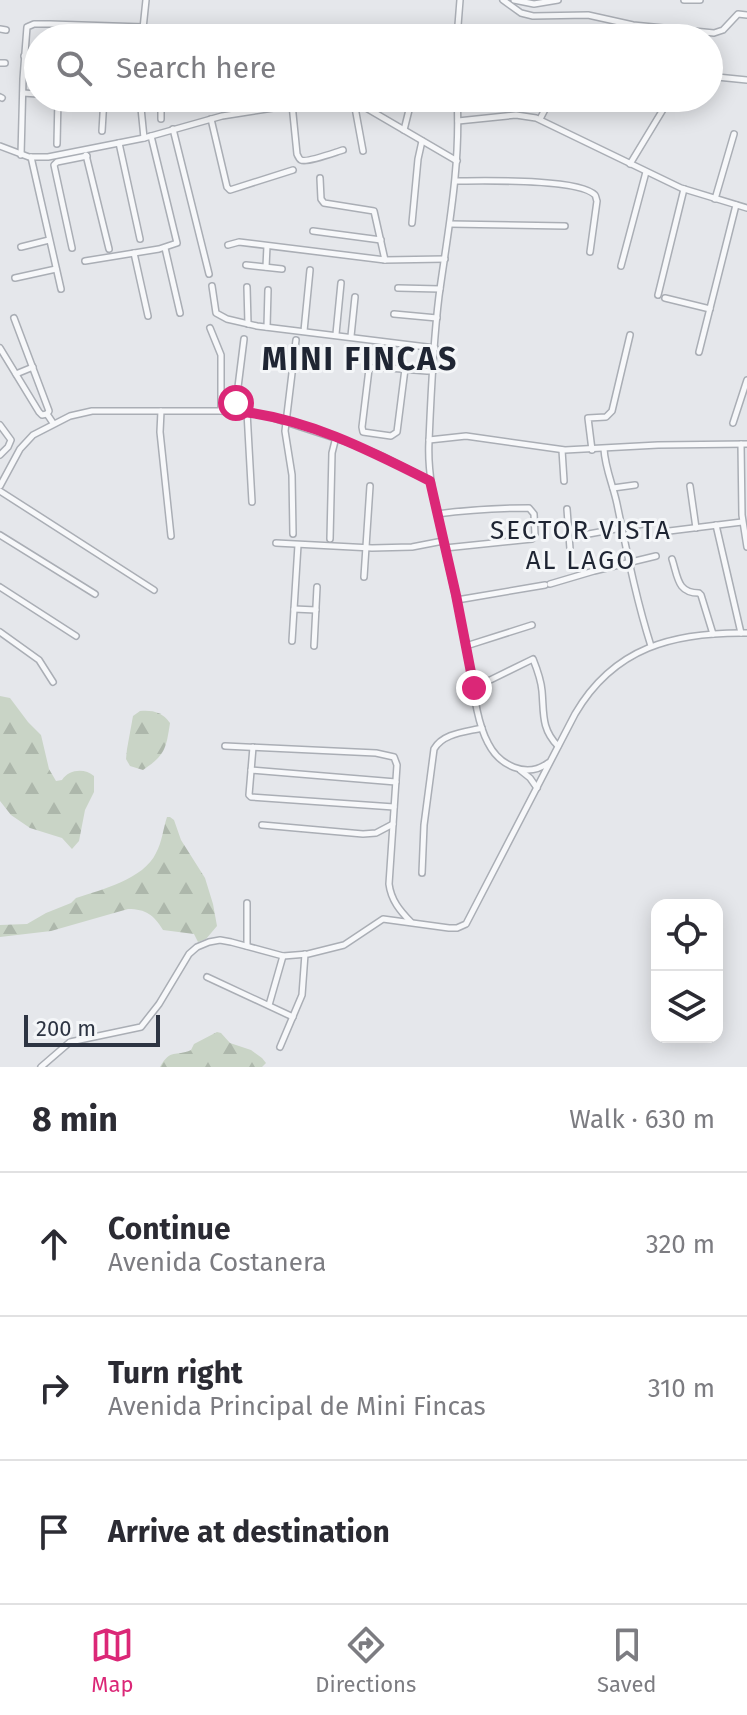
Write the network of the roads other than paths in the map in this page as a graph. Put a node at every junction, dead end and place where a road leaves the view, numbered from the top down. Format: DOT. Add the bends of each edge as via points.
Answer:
graph roads {
  1 [pos="146,0"];
  2 [pos="503,0"];
  3 [pos="514,0"];
  4 [pos="558,0"];
  5 [pos="684,0"];
  6 [pos="700,0"];
  7 [pos="461,1"];
  8 [pos="747,15"];
  9 [pos="144,24"];
  10 [pos="459,24"];
  11 [pos="628,24"];
  12 [pos="723,30"];
  13 [pos="24,56"];
  14 [pos="723,78"];
  15 [pos="747,80"];
  16 [pos="23,93"];
  17 [pos="58,112"];
  18 [pos="103,112"];
  19 [pos="141,112"];
  20 [pos="161,112"];
  21 [pos="244,112"];
  22 [pos="293,112"];
  23 [pos="355,112"];
  24 [pos="372,112"];
  25 [pos="408,112"];
  26 [pos="458,112"];
  27 [pos="544,112"];
  28 [pos="662,112"];
  29 [pos="161,119"];
  30 [pos="211,119"];
  31 [pos="540,119"];
  32 [pos="458,121"];
  33 [pos="173,129"];
  34 [pos="404,130"];
  35 [pos="102,131"];
  36 [pos="734,134"];
  37 [pos="151,136"];
  38 [pos="144,138"];
  39 [pos="422,141"];
  40 [pos="119,143"];
  41 [pos="57,144"];
  42 [pos="0,146"];
  43 [pos="343,150"];
  44 [pos="363,151"];
  45 [pos="86,153"];
  46 [pos="21,155"];
  47 [pos="31,157"];
  48 [pos="457,161"];
  49 [pos="630,164"];
  50 [pos="293,170"];
  51 [pos="646,172"];
  52 [pos="320,178"];
  53 [pos="456,181"];
  54 [pos="684,189"];
  55 [pos="715,199"];
  56 [pos="736,205"];
  57 [pos="747,208"];
  58 [pos="412,223"];
  59 [pos="450,224"];
  60 [pos="565,226"];
  61 [pos="313,231"];
  62 [pos="140,239"];
  63 [pos="49,240"];
  64 [pos="381,240"];
  65 [pos="228,245"];
  66 [pos="267,246"];
  67 [pos="21,247"];
  68 [pos="72,248"];
  69 [pos="165,248"];
  70 [pos="109,249"];
  71 [pos="590,252"];
  72 [pos="134,253"];
  73 [pos="445,259"];
  74 [pos="385,260"];
  75 [pos="85,261"];
  76 [pos="246,265"];
  77 [pos="621,266"];
  78 [pos="266,267"];
  79 [pos="56,269"];
  80 [pos="282,269"];
  81 [pos="310,270"];
  82 [pos="209,274"];
  83 [pos="15,278"];
  84 [pos="341,283"];
  85 [pos="212,286"];
  86 [pos="247,287"];
  87 [pos="398,288"];
  88 [pos="61,289"];
  89 [pos="440,289"];
  90 [pos="268,290"];
  91 [pos="355,297"];
  92 [pos="710,309"];
  93 [pos="180,313"];
  94 [pos="394,314"];
  95 [pos="148,316"];
  96 [pos="14,318"];
  97 [pos="437,318"];
  98 [pos="248,324"];
  99 [pos="267,327"];
  100 [pos="210,328"];
  101 [pos="304,331"];
  102 [pos="336,335"];
  103 [pos="630,335"];
  104 [pos="350,337"];
  105 [pos="244,339"];
  106 [pos="296,340"];
  107 [pos="0,348"];
  108 [pos="435,348"];
  109 [pos="699,352"];
  110 [pos="33,367"];
  111 [pos="405,369"];
  112 [pos="433,371"];
  113 [pos="16,374"];
  114 [pos="747,380"];
  115 [pos="161,411"];
  116 [pos="221,411"];
  117 [pos="235,411"];
  118 [pos="247,412"];
  119 [pos="47,414"];
  120 [pos="287,421"];
  121 [pos="733,423"];
  122 [pos="53,424"];
  123 [pos="0,425"];
  124 [pos="336,437"];
  125 [pos="429,440"];
  126 [pos="744,444"];
  127 [pos="604,449"];
  128 [pos="562,450"];
  129 [pos="592,450"];
  130 [pos="1,454"];
  131 [pos="13,460"];
  132 [pos="430,481"];
  133 [pos="564,481"];
  134 [pos="635,485"];
  135 [pos="370,486"];
  136 [pos="690,486"];
  137 [pos="0,488"];
  138 [pos="613,488"];
  139 [pos="252,502"];
  140 [pos="567,509"];
  141 [pos="437,514"];
  142 [pos="742,522"];
  143 [pos="649,523"];
  144 [pos="716,525"];
  145 [pos="622,528"];
  146 [pos="696,528"];
  147 [pos="661,532"];
  148 [pos="293,534"];
  149 [pos="0,535"];
  150 [pos="583,535"];
  151 [pos="171,536"];
  152 [pos="330,539"];
  153 [pos="276,543"];
  154 [pos="444,544"];
  155 [pos="298,545"];
  156 [pos="747,547"];
  157 [pos="367,548"];
  158 [pos="570,549"];
  159 [pos="656,556"];
  160 [pos="672,559"];
  161 [pos="628,562"];
  162 [pos="364,577"];
  163 [pos="0,587"];
  164 [pos="317,587"];
  165 [pos="154,590"];
  166 [pos="95,594"];
  167 [pos="457,600"];
  168 [pos="294,609"];
  169 [pos="316,610"];
  170 [pos="532,625"];
  171 [pos="0,632"];
  172 [pos="744,633"];
  173 [pos="713,634"];
  174 [pos="76,636"];
  175 [pos="292,641"];
  176 [pos="314,646"];
  177 [pos="466,646"];
  178 [pos="651,646"];
  179 [pos="53,682"];
  180 [pos="474,688"];
  181 [pos="482,728"];
  182 [pos="225,746"];
  183 [pos="558,746"];
  184 [pos="253,747"];
  185 [pos="552,760"];
  186 [pos="251,770"];
  187 [pos="519,770"];
  188 [pos="396,782"];
  189 [pos="537,788"];
  190 [pos="394,807"];
  191 [pos="393,823"];
  192 [pos="262,825"];
  193 [pos="422,873"];
  194 [pos="247,903"];
  195 [pos="412,923"];
  196 [pos="247,946"];
  197 [pos="305,954"];
  198 [pos="283,956"];
  199 [pos="207,977"];
  200 [pos="269,1005"];
  201 [pos="293,1017"];
  202 [pos="280,1047"];
  203 [pos="41,1067"];
  1 -- 9 [label="street"];
  2 -- 11 [label="street" via="533,16 588,15"];
  3 -- 4 [label="street"];
  5 -- 6 [label="street"];
  7 -- 10 [label="street"];
  8 -- 12 [label="street" via="738,14"];
  13 -- 16 [label="street"];
  14 -- 15 [label="street"];
  16 -- 46 [label="street"];
  17 -- 41 [label="street"];
  18 -- 35 [label="street"];
  19 -- 38 [label="street"];
  20 -- 29 [label="street"];
  21 -- 30 [label="street"];
  22 -- 43 [label="street" via="299,159"];
  23 -- 44 [label="street"];
  24 -- 34 [label="street"];
  25 -- 34 [label="street"];
  26 -- 32 [label="street"];
  27 -- 31 [label="street"];
  28 -- 49 [label="street"];
  30 -- 33 [label="street"];
  30 -- 50 [label="street" via="230,190"];
  31 -- 32 [label="street" via="525,115"];
  31 -- 49 [label="street"];
  32 -- 48 [label="street"];
  33 -- 37 [label="street"];
  33 -- 82 [label="street"];
  34 -- 39 [label="street"];
  36 -- 55 [label="street"];
  37 -- 38 [label="street"];
  37 -- 69 [label="street" via="178,242"];
  38 -- 40 [label="street"];
  39 -- 48 [label="street"];
  39 -- 58 [label="street"];
  40 -- 45 [label="street"];
  40 -- 62 [label="street"];
  42 -- 46 [label="street"];
  45 -- 47 [label="street"];
  45 -- 68 [label="street" via="54,165"];
  45 -- 70 [label="street"];
  46 -- 47 [label="street"];
  47 -- 63 [label="street"];
  48 -- 53 [label="street"];
  49 -- 51 [label="street"];
  51 -- 54 [label="street"];
  51 -- 77 [label="street"];
  52 -- 64 [label="street" via="324,203 372,210"];
  53 -- 59 [label="street"];
  53 -- 71 [label="street" via="540,182 592,193 597,201"];
  54 -- 55 [label="street"];
  54 -- 92 [label="street" via="661,296"];
  55 -- 56 [label="street"];
  56 -- 57 [label="street"];
  56 -- 92 [label="street"];
  59 -- 60 [label="street"];
  59 -- 73 [label="street"];
  61 -- 64 [label="street"];
  63 -- 67 [label="street"];
  63 -- 79 [label="street"];
  64 -- 74 [label="street"];
  65 -- 66 [label="street"];
  66 -- 74 [label="street"];
  66 -- 78 [label="street"];
  69 -- 72 [label="street"];
  69 -- 93 [label="street"];
  72 -- 75 [label="street"];
  72 -- 95 [label="street"];
  73 -- 74 [label="street"];
  73 -- 89 [label="street"];
  76 -- 78 [label="street"];
  78 -- 80 [label="street"];
  79 -- 83 [label="street"];
  79 -- 88 [label="street"];
  81 -- 101 [label="street"];
  84 -- 102 [label="street"];
  85 -- 98 [label="street" via="217,315"];
  86 -- 98 [label="street"];
  87 -- 89 [label="street"];
  89 -- 97 [label="street"];
  90 -- 99 [label="street"];
  91 -- 104 [label="street"];
  92 -- 109 [label="street"];
  94 -- 97 [label="street"];
  96 -- 110 [label="street"];
  97 -- 108 [label="street"];
  98 -- 99 [label="street"];
  99 -- 101 [label="street"];
  100 -- 116 [label="street" via="222,363"];
  101 -- 102 [label="street"];
  102 -- 104 [label="street"];
  103 -- 129 [label="street" via="612,411 606,417 588,418"];
  104 -- 108 [label="street"];
  105 -- 117 [label="street"];
  106 -- 120 [label="street"];
  107 -- 113 [label="street"];
  108 -- 112 [label="street"];
  110 -- 113 [label="street"];
  110 -- 119 [label="street"];
  111 -- 111 [label="street" via="369,369 363,432 397,432"];
  111 -- 112 [label="street"];
  112 -- 125 [label="street"];
  113 -- 119 [label="street" via="41,414"];
  114 -- 121 [label="street"];
  115 -- 116 [label="street"];
  115 -- 122 [label="street" via="84,412"];
  115 -- 151 [label="street"];
  116 -- 117 [label="street"];
  117 -- 118 [label="street"];
  118 -- 120 [label="street"];
  118 -- 139 [label="street"];
  119 -- 122 [label="street"];
  120 -- 124 [label="street"];
  120 -- 148 [label="street"];
  122 -- 131 [label="street" via="28,439"];
  123 -- 130 [label="street" via="11,440"];
  124 -- 132 [label="street"];
  124 -- 152 [label="street"];
  125 -- 128 [label="street" via="466,436"];
  125 -- 132 [label="street"];
  126 -- 127 [label="street"];
  126 -- 142 [label="street"];
  127 -- 129 [label="street"];
  127 -- 138 [label="street"];
  128 -- 129 [label="street"];
  128 -- 133 [label="street"];
  130 -- 131 [label="street"];
  131 -- 137 [label="street"];
  132 -- 141 [label="street"];
  134 -- 138 [label="street"];
  135 -- 157 [label="street"];
  136 -- 146 [label="street"];
  137 -- 165 [label="street"];
  138 -- 145 [label="street"];
  140 -- 158 [label="street"];
  141 -- 154 [label="street"];
  141 -- 154 [label="street" via="516,508 534,514 532,539"];
  142 -- 144 [label="street"];
  142 -- 156 [label="street"];
  143 -- 145 [label="street"];
  144 -- 146 [label="street"];
  144 -- 172 [label="street"];
  145 -- 150 [label="street"];
  145 -- 161 [label="street"];
  146 -- 147 [label="street"];
  149 -- 166 [label="street"];
  153 -- 155 [label="street"];
  154 -- 157 [label="street"];
  154 -- 167 [label="street"];
  155 -- 157 [label="street"];
  155 -- 168 [label="street"];
  157 -- 162 [label="street"];
  159 -- 161 [label="street"];
  160 -- 173 [label="street" via="685,591 701,595"];
  161 -- 167 [label="street"];
  161 -- 178 [label="street"];
  163 -- 174 [label="street"];
  164 -- 169 [label="street"];
  167 -- 177 [label="street"];
  168 -- 169 [label="street"];
  168 -- 175 [label="street"];
  169 -- 176 [label="street"];
  170 -- 177 [label="street"];
  171 -- 179 [label="street" via="34,656"];
  172 -- 173 [label="street"];
  173 -- 178 [label="street"];
  177 -- 180 [label="street"];
  178 -- 183 [label="street" via="597,684"];
  180 -- 181 [label="street"];
  180 -- 183 [label="street" via="533,659 545,727"];
  181 -- 187 [label="street" via="492,750"];
  181 -- 193 [label="street" via="447,737 434,749"];
  182 -- 184 [label="street"];
  183 -- 185 [label="street"];
  184 -- 186 [label="street"];
  184 -- 188 [label="street" via="389,755 396,761"];
  185 -- 187 [label="street"];
  185 -- 189 [label="street"];
  186 -- 188 [label="street"];
  186 -- 190 [label="street" via="251,797"];
  187 -- 189 [label="street"];
  188 -- 190 [label="street"];
  189 -- 195 [label="street" via="466,924 449,928"];
  190 -- 191 [label="street"];
  191 -- 192 [label="street" via="363,834"];
  191 -- 195 [label="street" via="390,892"];
  194 -- 196 [label="street"];
  195 -- 197 [label="street" via="383,919 344,945"];
  196 -- 198 [label="street"];
  196 -- 203 [label="street" via="220,940 197,947 141,1027 70,1042"];
  197 -- 198 [label="street"];
  197 -- 201 [label="street" via="302,995"];
  198 -- 200 [label="street"];
  199 -- 200 [label="street"];
  200 -- 201 [label="street"];
  201 -- 202 [label="street"];
}
